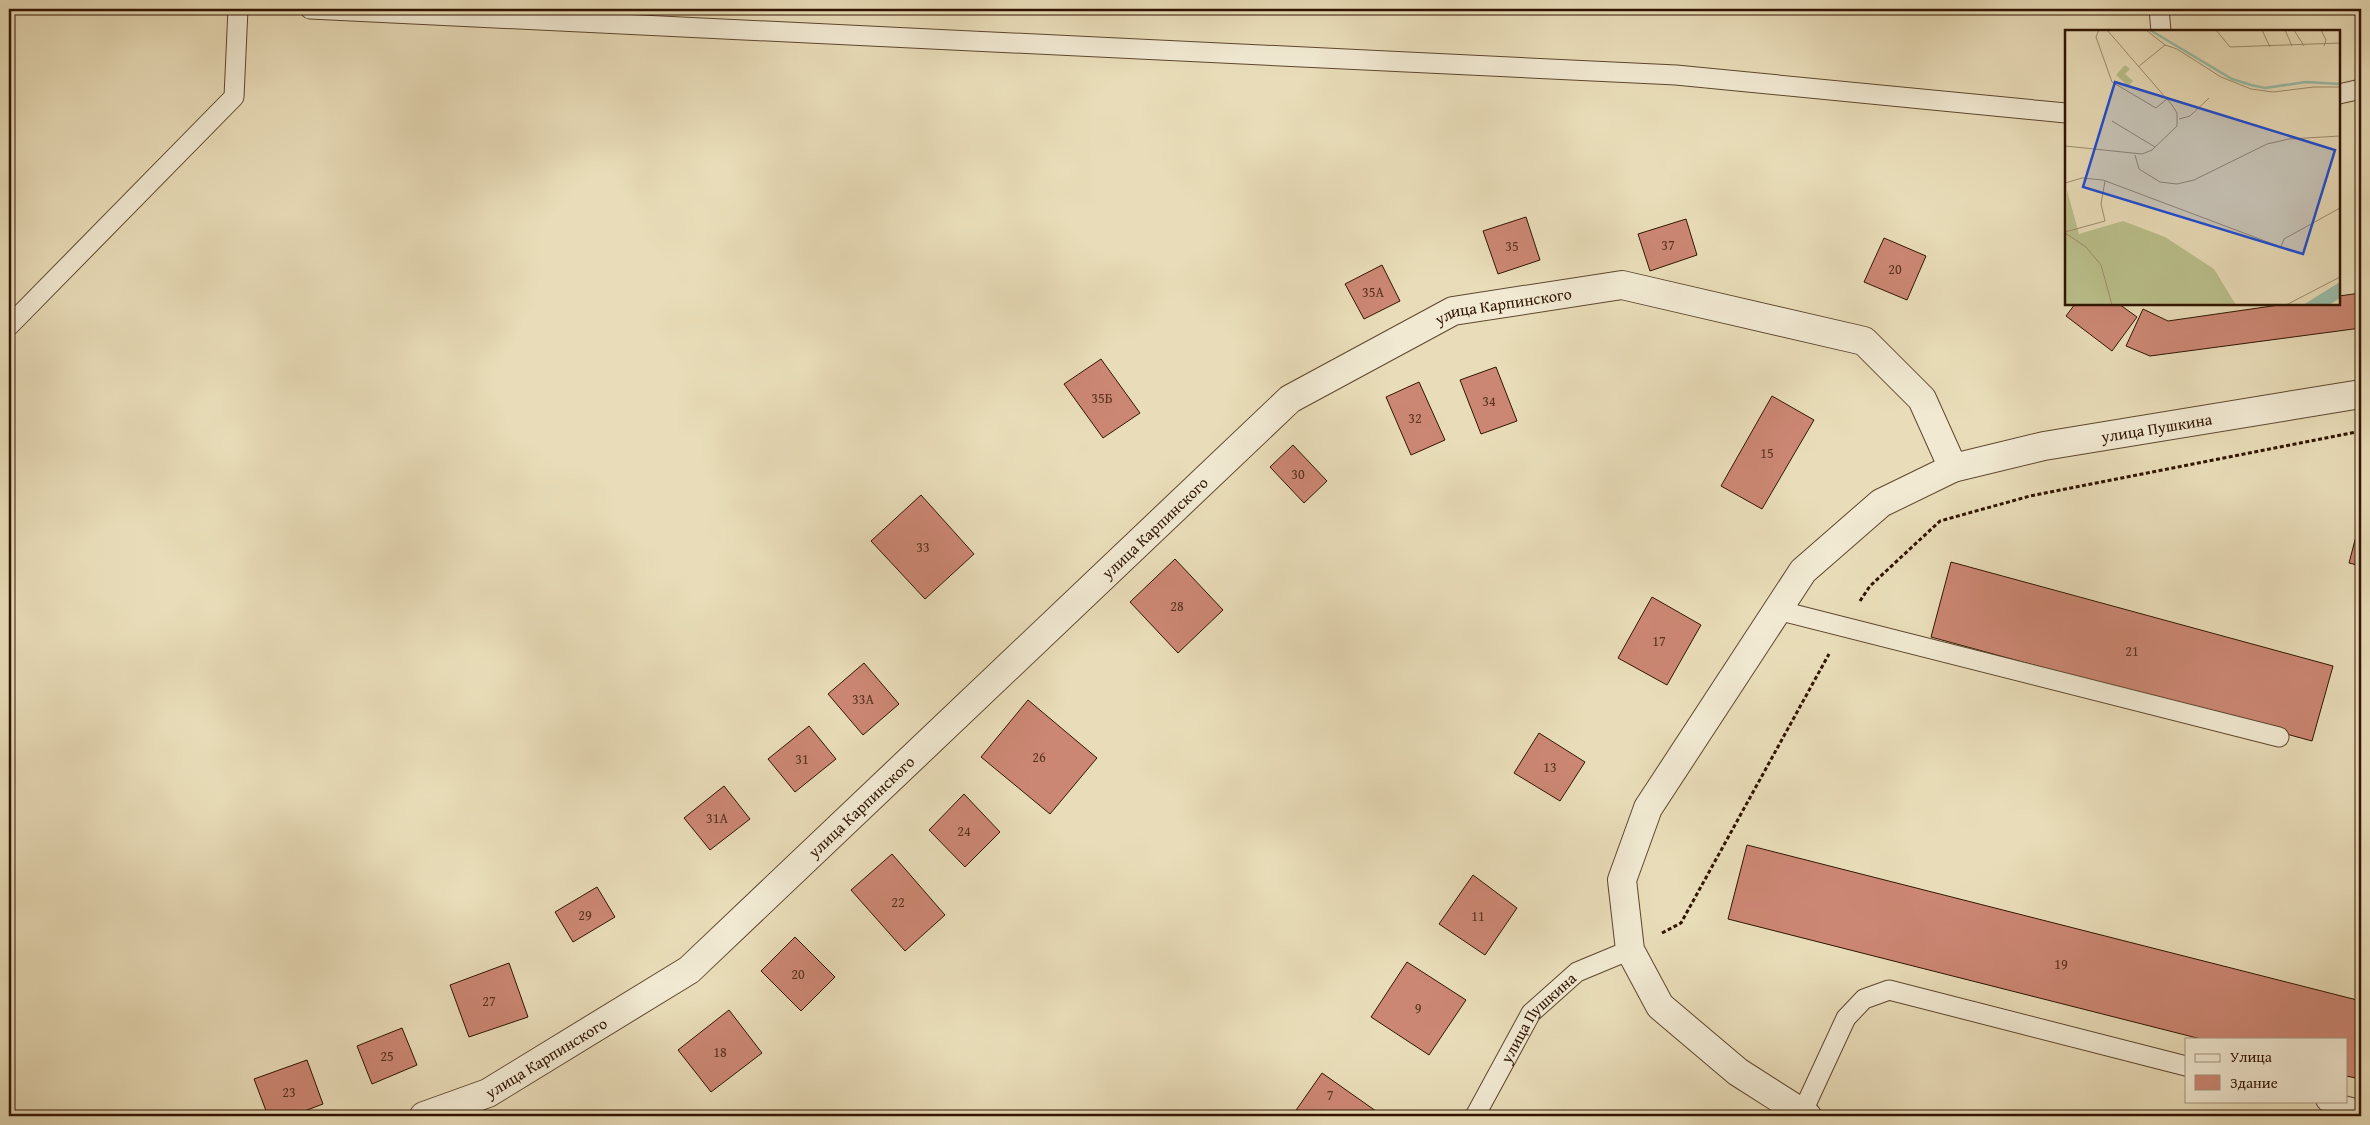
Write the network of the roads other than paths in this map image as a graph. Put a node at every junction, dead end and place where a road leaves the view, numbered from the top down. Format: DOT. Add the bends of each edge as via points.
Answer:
graph roads {
  1 [pos="238,9"];
  2 [pos="310,9"];
  3 [pos="2159,9"];
  4 [pos="2161,30"];
  5 [pos="2361,89"];
  6 [pos="2340,94"];
  7 [pos="2065,113"];
  8 [pos="9,326"];
  9 [pos="2361,394"];
  10 [pos="1953,468"];
  11 [pos="1777,610"];
  12 [pos="2279,737"];
  13 [pos="1630,950"];
  14 [pos="2185,1066"];
  15 [pos="2330,1102"];
  16 [pos="2361,1110"];
  17 [pos="1804,1115"];
  18 [pos="424,1116"];
  19 [pos="1474,1116"];
  1 -- 8 [label="lane" via="234,97"];
  2 -- 7 [label="lane" via="1676,75"];
  3 -- 4 [label="lane"];
  5 -- 6 [label="lane"];
  9 -- 10 [label="street, улица Пушкина" via="2044,446"];
  10 -- 11 [label="street, улица Пушкина" via="1881,503 1803,571"];
  10 -- 18 [label="street, улица Карпинского" via="1922,399 1864,341 1622,286 1453,312 1290,399 689,970 488,1093"];
  11 -- 12 [label="lane"];
  11 -- 13 [label="street, улица Пушкина" via="1648,808 1622,880"];
  13 -- 17 [label="street" via="1660,1006 1738,1072"];
  13 -- 19 [label="lane, улица Пушкина" via="1577,972 1531,1013"];
  14 -- 17 [label="lane" via="1889,990 1864,999 1846,1018"];
  15 -- 16 [label="lane"];
}
